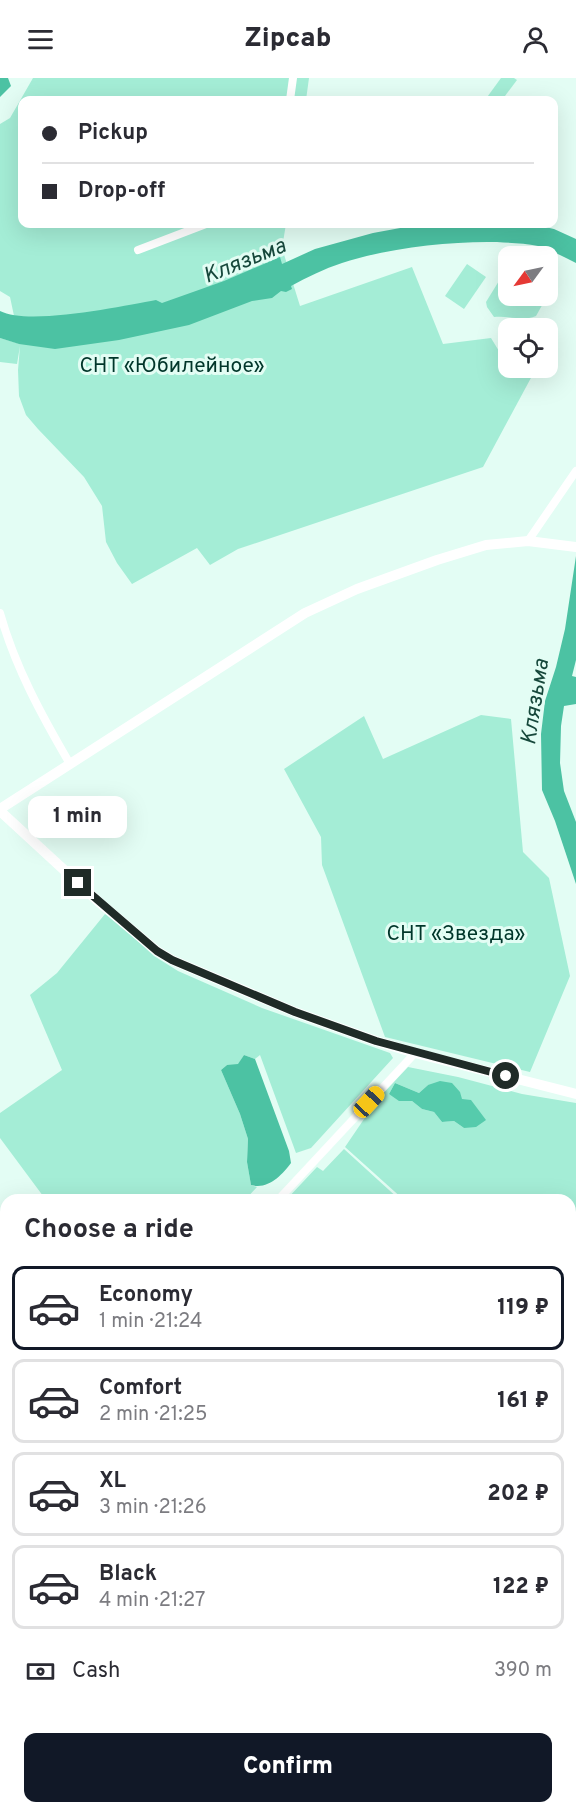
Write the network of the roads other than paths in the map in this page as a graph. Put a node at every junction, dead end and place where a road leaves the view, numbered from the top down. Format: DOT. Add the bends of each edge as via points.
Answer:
graph roads {
  1 [pos="293,78"];
  2 [pos="291,96"];
  3 [pos="196,228"];
  4 [pos="138,250"];
  5 [pos="576,471"];
  6 [pos="528,541"];
  7 [pos="576,547"];
  8 [pos="0,613"];
  9 [pos="69,764"];
  10 [pos="0,810"];
  11 [pos="415,1053"];
  12 [pos="576,1094"];
  13 [pos="284,1194"];
  1 -- 2 [label="street"];
  3 -- 4 [label="street"];
  5 -- 6 [label="street"];
  6 -- 7 [label="street"];
  6 -- 9 [label="street" via="486,545 460,553 357,589 304,613"];
  8 -- 9 [label="street" via="18,666"];
  9 -- 10 [label="street"];
  10 -- 11 [label="street" via="100,903 172,960 295,1012"];
  11 -- 12 [label="street"];
  11 -- 13 [label="street"];
}
